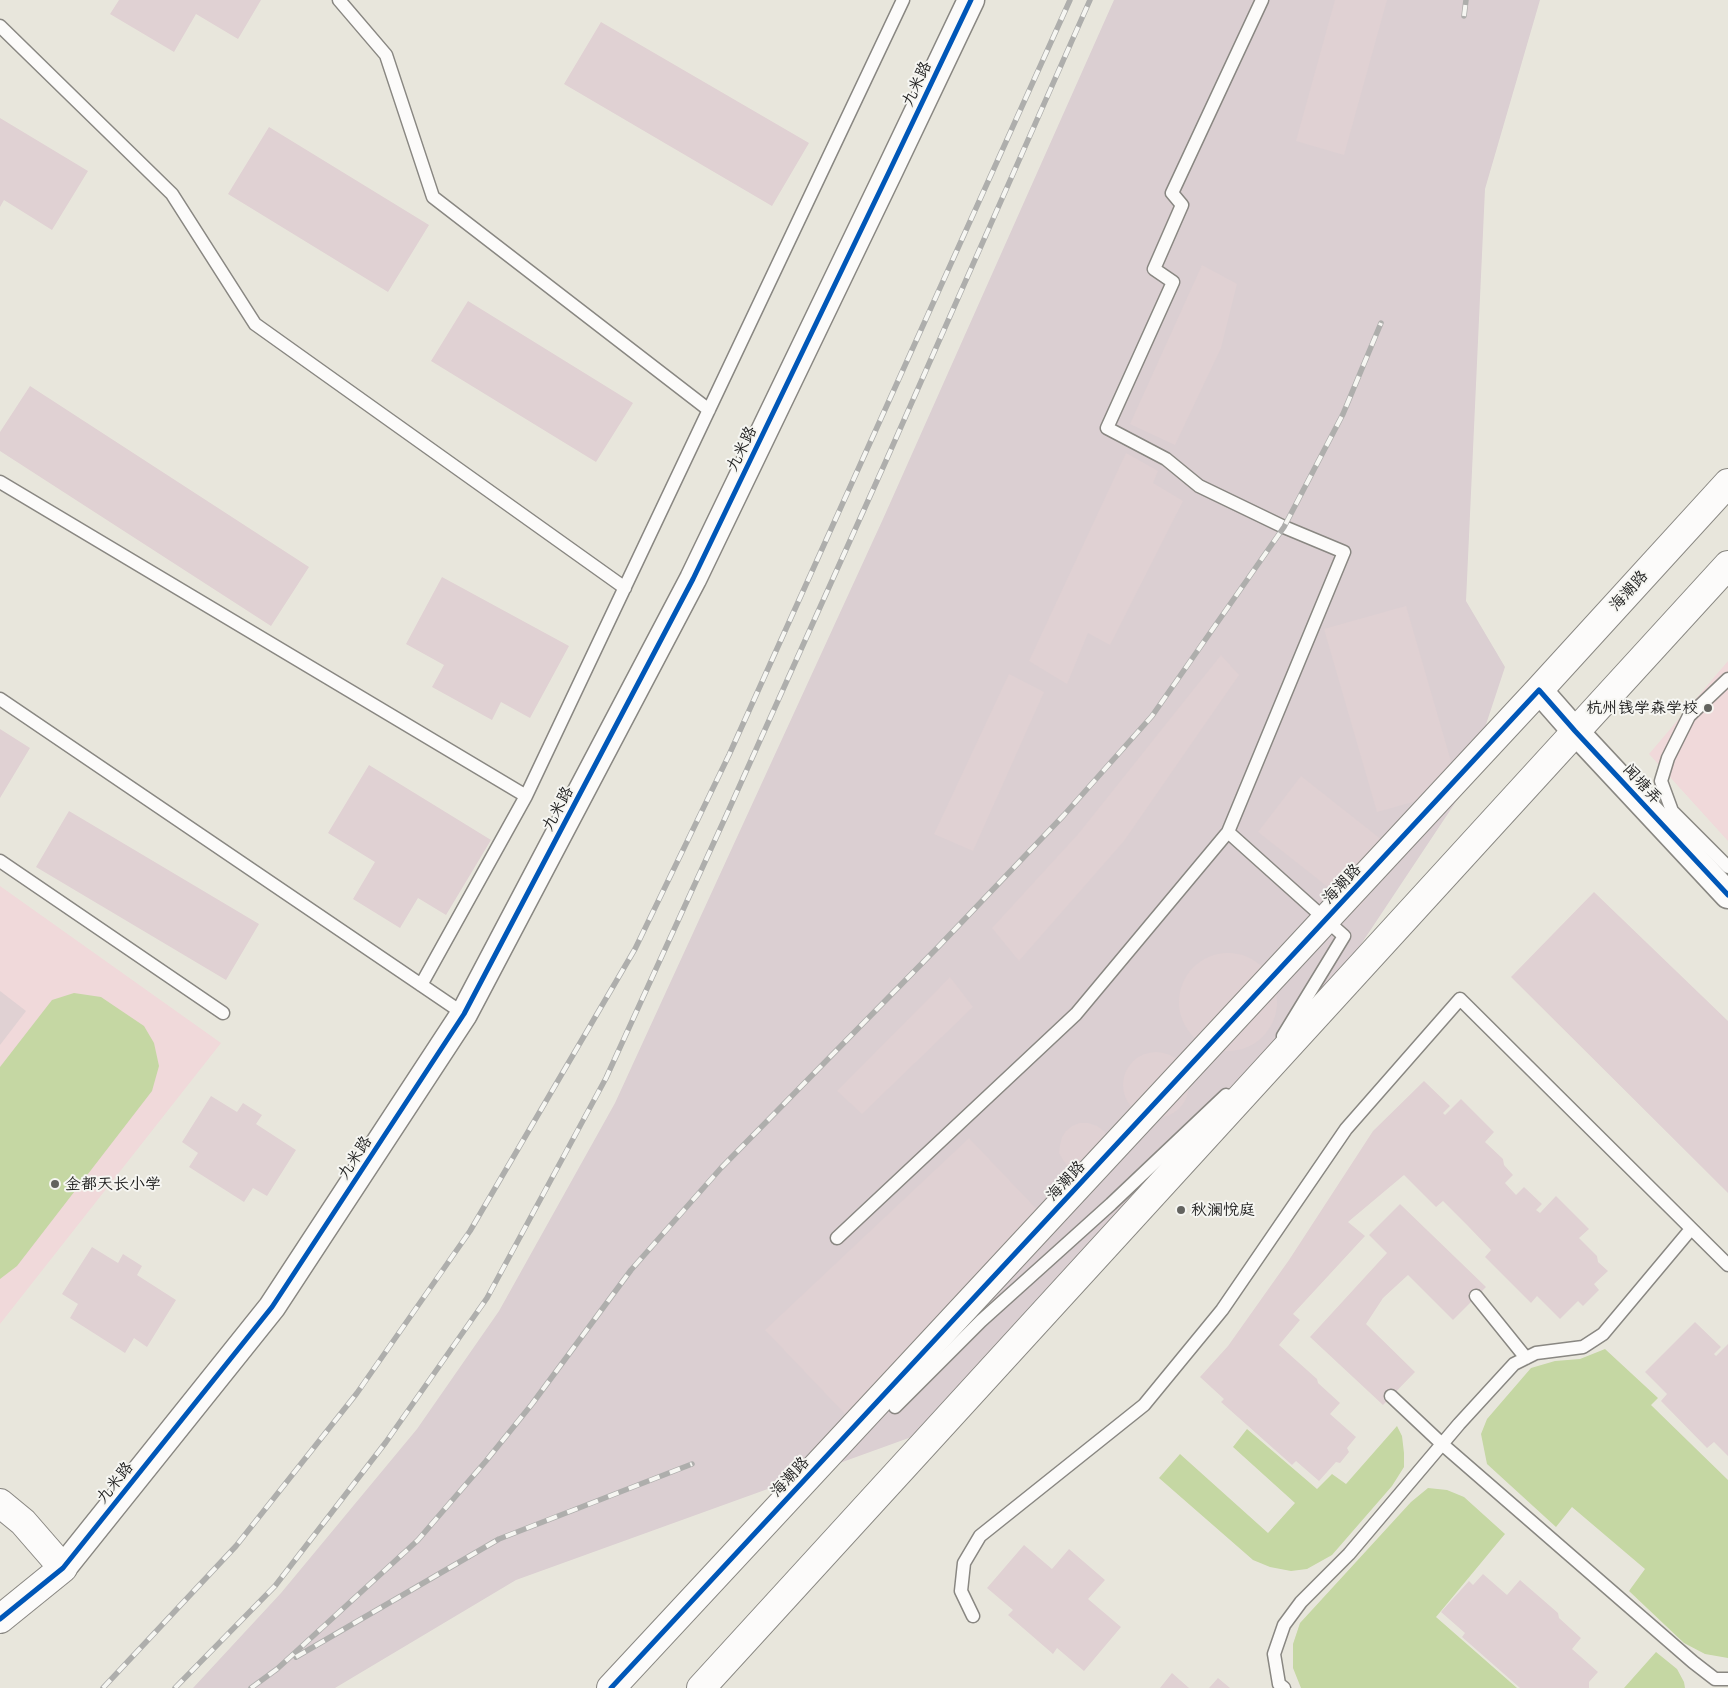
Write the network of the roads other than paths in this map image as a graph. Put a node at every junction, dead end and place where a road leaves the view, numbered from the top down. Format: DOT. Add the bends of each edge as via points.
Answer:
graph roads {
  1 [pos="339,0"];
  2 [pos="903,0"];
  3 [pos="971,0"];
  4 [pos="1262,0"];
  5 [pos="0,26"];
  6 [pos="709,410"];
  7 [pos="0,482"];
  8 [pos="1728,483"];
  9 [pos="1728,565"];
  10 [pos="625,588"];
  11 [pos="1728,679"];
  12 [pos="1539,690"];
  13 [pos="0,699"];
  14 [pos="1575,731"];
  15 [pos="526,796"];
  16 [pos="1228,832"];
  17 [pos="0,861"];
  18 [pos="1728,867"];
  19 [pos="1728,895"];
  20 [pos="421,985"];
  21 [pos="223,1014"];
  22 [pos="464,1014"];
  23 [pos="1691,1228"];
  24 [pos="837,1238"];
  25 [pos="1728,1265"];
  26 [pos="1476,1296"];
  27 [pos="1526,1358"];
  28 [pos="1391,1396"];
  29 [pos="895,1407"];
  30 [pos="1442,1444"];
  31 [pos="0,1503"];
  32 [pos="63,1568"];
  33 [pos="973,1616"];
  34 [pos="0,1619"];
  35 [pos="1728,1679"];
  36 [pos="611,1688"];
  37 [pos="701,1688"];
  38 [pos="1284,1688"];
  1 -- 6 [label="lane" via="386,55 433,197"];
  2 -- 6 [label="lane"];
  3 -- 22 [label="street, 九米路" via="693,579"];
  4 -- 16 [label="lane" via="1172,192 1182,205 1154,269 1173,282 1107,428 1166,459 1200,486 1284,528 1344,552"];
  5 -- 10 [label="lane" via="172,194 255,324"];
  6 -- 10 [label="lane"];
  7 -- 15 [label="lane"];
  8 -- 12 [label="street, 海潮路"];
  9 -- 14 [label="street"];
  10 -- 15 [label="lane"];
  11 -- 18 [label="lane" via="1689,716 1660,781 1672,811"];
  12 -- 14 [label="street, 闻塘弄"];
  12 -- 36 [label="street, 海潮路"];
  13 -- 20 [label="lane"];
  14 -- 19 [label="street, 闻塘弄"];
  14 -- 37 [label="street"];
  15 -- 20 [label="lane"];
  16 -- 24 [label="lane" via="1076,1014"];
  16 -- 29 [label="lane" via="1344,936 1275,1048 1111,1204 981,1321"];
  17 -- 21 [label="lane"];
  20 -- 22 [label="lane"];
  22 -- 32 [label="street, 九米路" via="272,1307"];
  23 -- 25 [label="lane"];
  23 -- 27 [label="lane" via="1603,1334 1583,1347 1536,1353"];
  23 -- 33 [label="lane" via="1460,999 1346,1129 1222,1310 1144,1405 980,1536 964,1563 961,1591"];
  26 -- 27 [label="lane"];
  27 -- 30 [label="lane" via="1514,1364"];
  28 -- 30 [label="lane"];
  30 -- 35 [label="lane" via="1693,1662 1715,1679"];
  30 -- 38 [label="lane" via="1349,1554 1301,1602 1284,1624 1274,1654 1279,1684"];
  31 -- 32 [label="street" via="23,1522"];
  32 -- 34 [label="street"];
}
